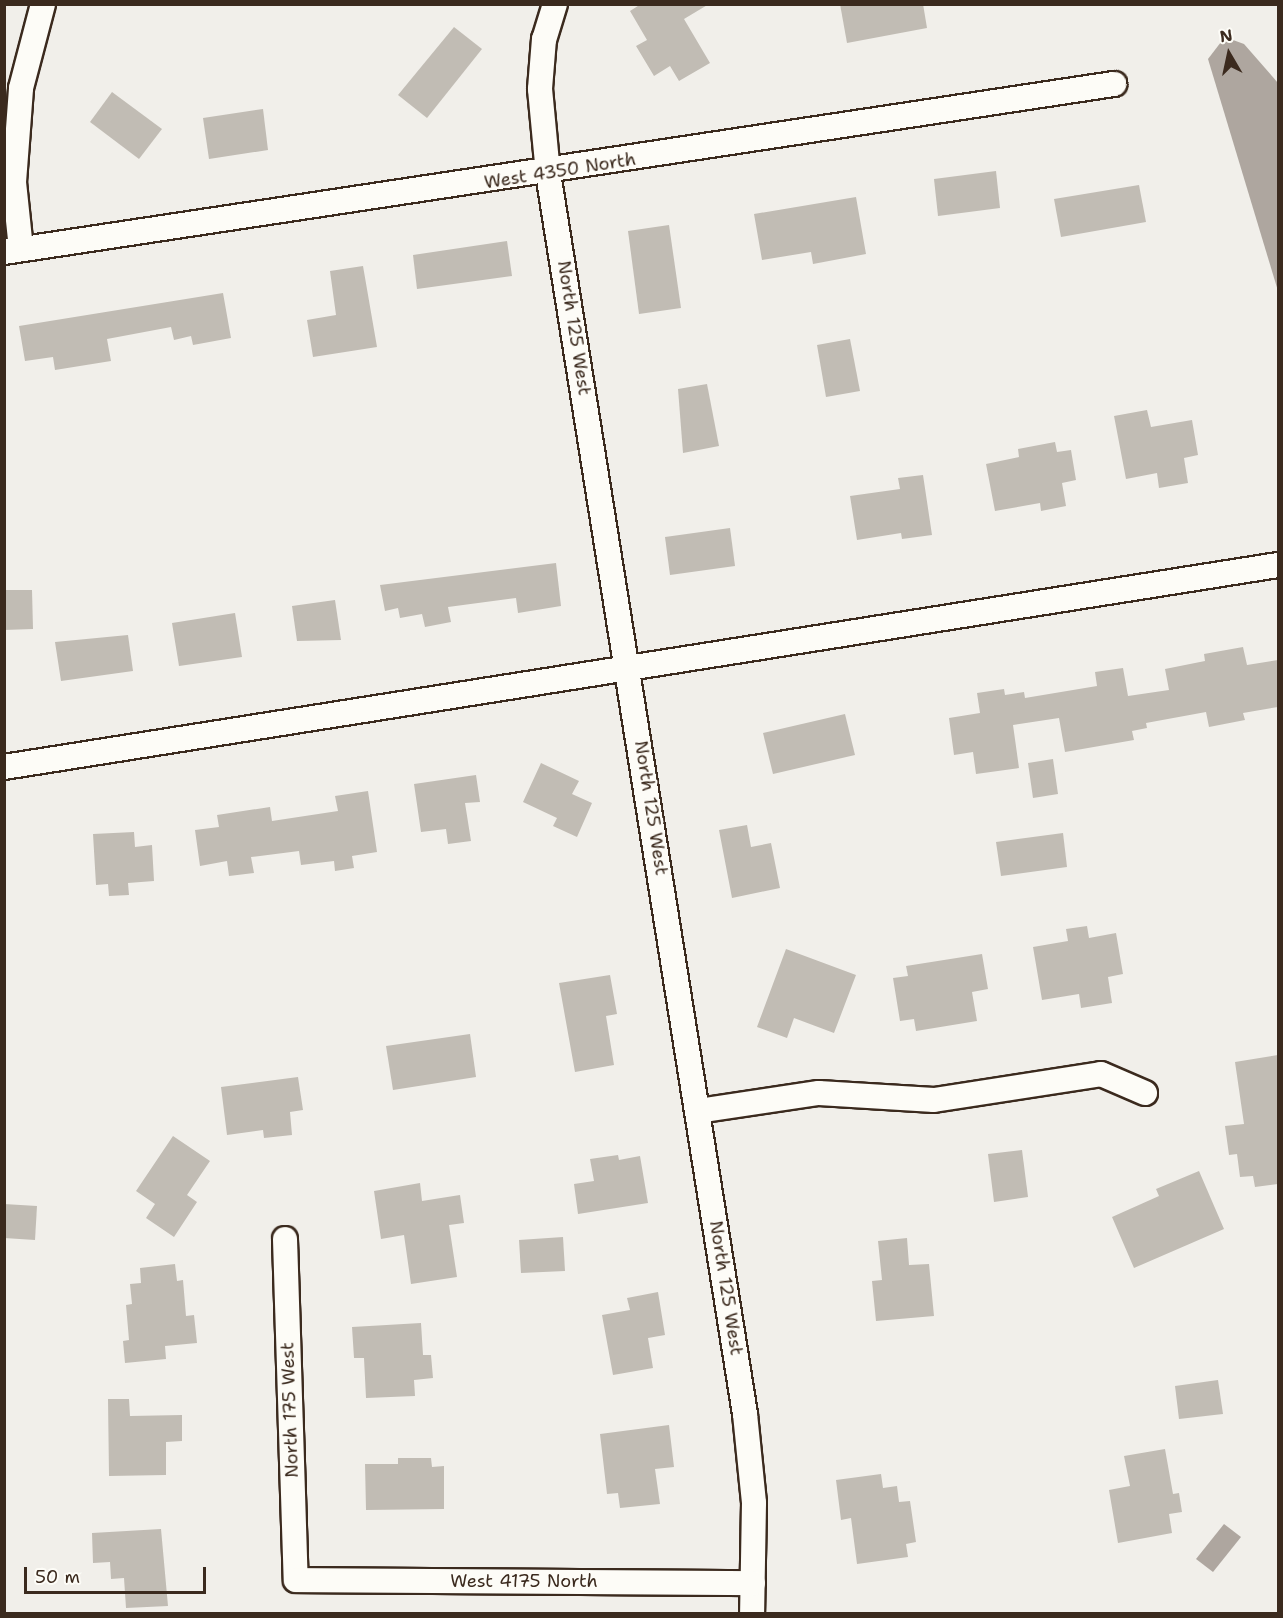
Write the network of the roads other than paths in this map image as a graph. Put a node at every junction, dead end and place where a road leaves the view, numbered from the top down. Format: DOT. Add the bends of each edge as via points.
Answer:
graph roads {
  1 [pos="43,4"];
  2 [pos="555,4"];
  3 [pos="1114,84"];
  4 [pos="548,173"];
  5 [pos="13,251"];
  6 [pos="1278,565"];
  7 [pos="629,668"];
  8 [pos="4,767"];
  9 [pos="1145,1093"];
  10 [pos="698,1111"];
  11 [pos="285,1239"];
  12 [pos="296,1580"];
  13 [pos="753,1583"];
  14 [pos="752,1614"];
  1 -- 5 [label="street" via="21,88"];
  2 -- 4 [label="street, North 125 West" via="544,39 540,89"];
  3 -- 4 [label="street, West 4350 North"];
  4 -- 5 [label="street, West 4350 North"];
  4 -- 7 [label="street, North 125 West"];
  6 -- 7 [label="street"];
  7 -- 8 [label="street"];
  7 -- 10 [label="street, North 125 West"];
  9 -- 10 [label="street" via="1101,1074 934,1100 819,1093"];
  10 -- 13 [label="street, North 125 West" via="745,1414 754,1503"];
  11 -- 12 [label="street, North 175 West"];
  12 -- 13 [label="street, West 4175 North"];
  13 -- 14 [label="street, North 125 West"];
}
